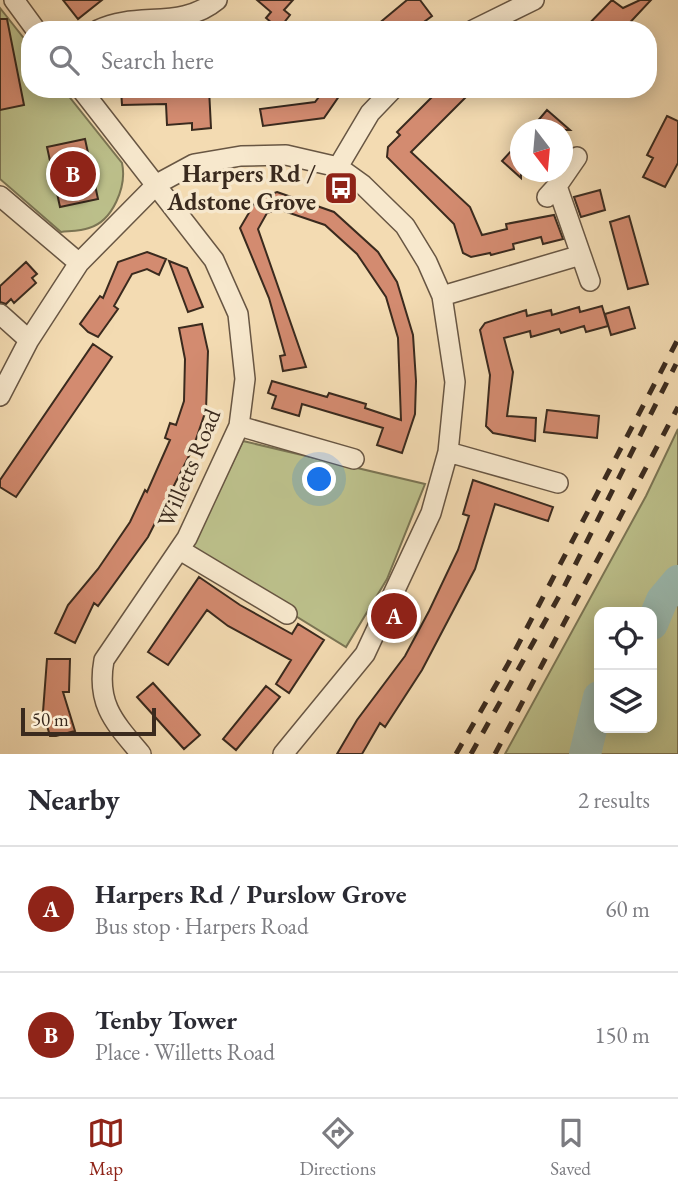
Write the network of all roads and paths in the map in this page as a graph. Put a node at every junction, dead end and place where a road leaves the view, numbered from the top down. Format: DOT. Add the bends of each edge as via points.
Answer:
graph roads {
  1 [pos="14,0"];
  2 [pos="217,0"];
  3 [pos="534,0"];
  4 [pos="29,21"];
  5 [pos="144,21"];
  6 [pos="491,21"];
  7 [pos="88,98"];
  8 [pos="384,98"];
  9 [pos="577,158"];
  10 [pos="338,167"];
  11 [pos="157,184"];
  12 [pos="0,196"];
  13 [pos="581,254"];
  14 [pos="79,263"];
  15 [pos="590,281"];
  16 [pos="442,296"];
  17 [pos="0,314"];
  18 [pos="29,340"];
  19 [pos="0,397"];
  20 [pos="239,426"];
  21 [pos="448,452"];
  22 [pos="354,459"];
  23 [pos="558,483"];
  24 [pos="180,550"];
  25 [pos="287,614"];
  26 [pos="141,754"];
  27 [pos="283,754"];
  1 -- 4 [label="street"];
  2 -- 5 [label="street" via="196,14"];
  3 -- 6 [label="street"];
  7 -- 11 [label="street, Willetts Road"];
  8 -- 10 [label="street" via="370,113"];
  9 -- 13 [label="street" via="552,191"];
  10 -- 11 [label="street" via="286,155 241,156 194,164"];
  10 -- 16 [label="street" via="405,226"];
  11 -- 14 [label="street"];
  11 -- 20 [label="street, Willetts Road" via="214,260 238,314 245,379"];
  12 -- 14 [label="street"];
  13 -- 15 [label="street"];
  13 -- 16 [label="street"];
  14 -- 18 [label="street"];
  16 -- 21 [label="street" via="455,382"];
  17 -- 18 [label="street"];
  18 -- 19 [label="street"];
  20 -- 22 [label="street"];
  20 -- 24 [label="street, Willetts Road"];
  21 -- 23 [label="street"];
  21 -- 27 [label="street" via="431,513 365,654"];
  24 -- 25 [label="street"];
  24 -- 26 [label="street, Willetts Road" via="104,660 100,682 106,707"];
}
